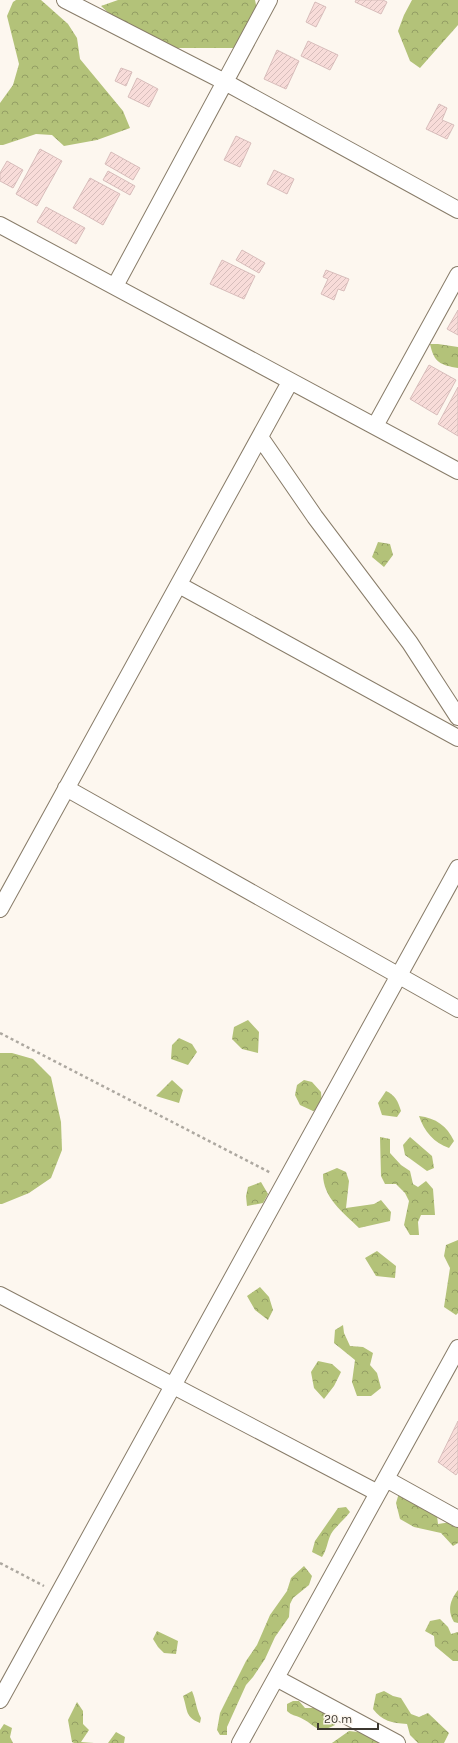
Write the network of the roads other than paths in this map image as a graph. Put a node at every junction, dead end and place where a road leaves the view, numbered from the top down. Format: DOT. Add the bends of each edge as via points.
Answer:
graph roads {
  1 [pos="65,0"];
  2 [pos="270,0"];
  3 [pos="225,82"];
  4 [pos="458,210"];
  5 [pos="0,225"];
  6 [pos="458,275"];
  7 [pos="115,286"];
  8 [pos="290,382"];
  9 [pos="375,426"];
  10 [pos="260,437"];
  11 [pos="458,471"];
  12 [pos="178,586"];
  13 [pos="458,717"];
  14 [pos="458,738"];
  15 [pos="66,788"];
  16 [pos="458,868"];
  17 [pos="0,909"];
  18 [pos="398,976"];
  19 [pos="458,1010"];
  20 [pos="0,1295"];
  21 [pos="458,1348"];
  22 [pos="172,1386"];
  23 [pos="386,1479"];
  24 [pos="378,1494"];
  25 [pos="458,1519"];
  26 [pos="276,1678"];
  27 [pos="0,1700"];
  28 [pos="240,1743"];
  29 [pos="397,1743"];
  1 -- 3 [label="street"];
  2 -- 3 [label="street"];
  3 -- 4 [label="street"];
  3 -- 7 [label="street"];
  5 -- 7 [label="street"];
  6 -- 9 [label="street"];
  7 -- 8 [label="street"];
  8 -- 9 [label="street"];
  8 -- 10 [label="street"];
  9 -- 11 [label="street"];
  10 -- 12 [label="street"];
  10 -- 13 [label="street" via="315,517 410,643"];
  12 -- 14 [label="street"];
  12 -- 15 [label="street"];
  15 -- 17 [label="street"];
  15 -- 18 [label="street"];
  16 -- 18 [label="street"];
  18 -- 19 [label="street"];
  18 -- 22 [label="street"];
  20 -- 22 [label="street"];
  21 -- 23 [label="street"];
  22 -- 24 [label="street"];
  22 -- 27 [label="street"];
  23 -- 24 [label="street"];
  23 -- 25 [label="street"];
  24 -- 26 [label="street"];
  26 -- 28 [label="street"];
  26 -- 29 [label="street"];
}
